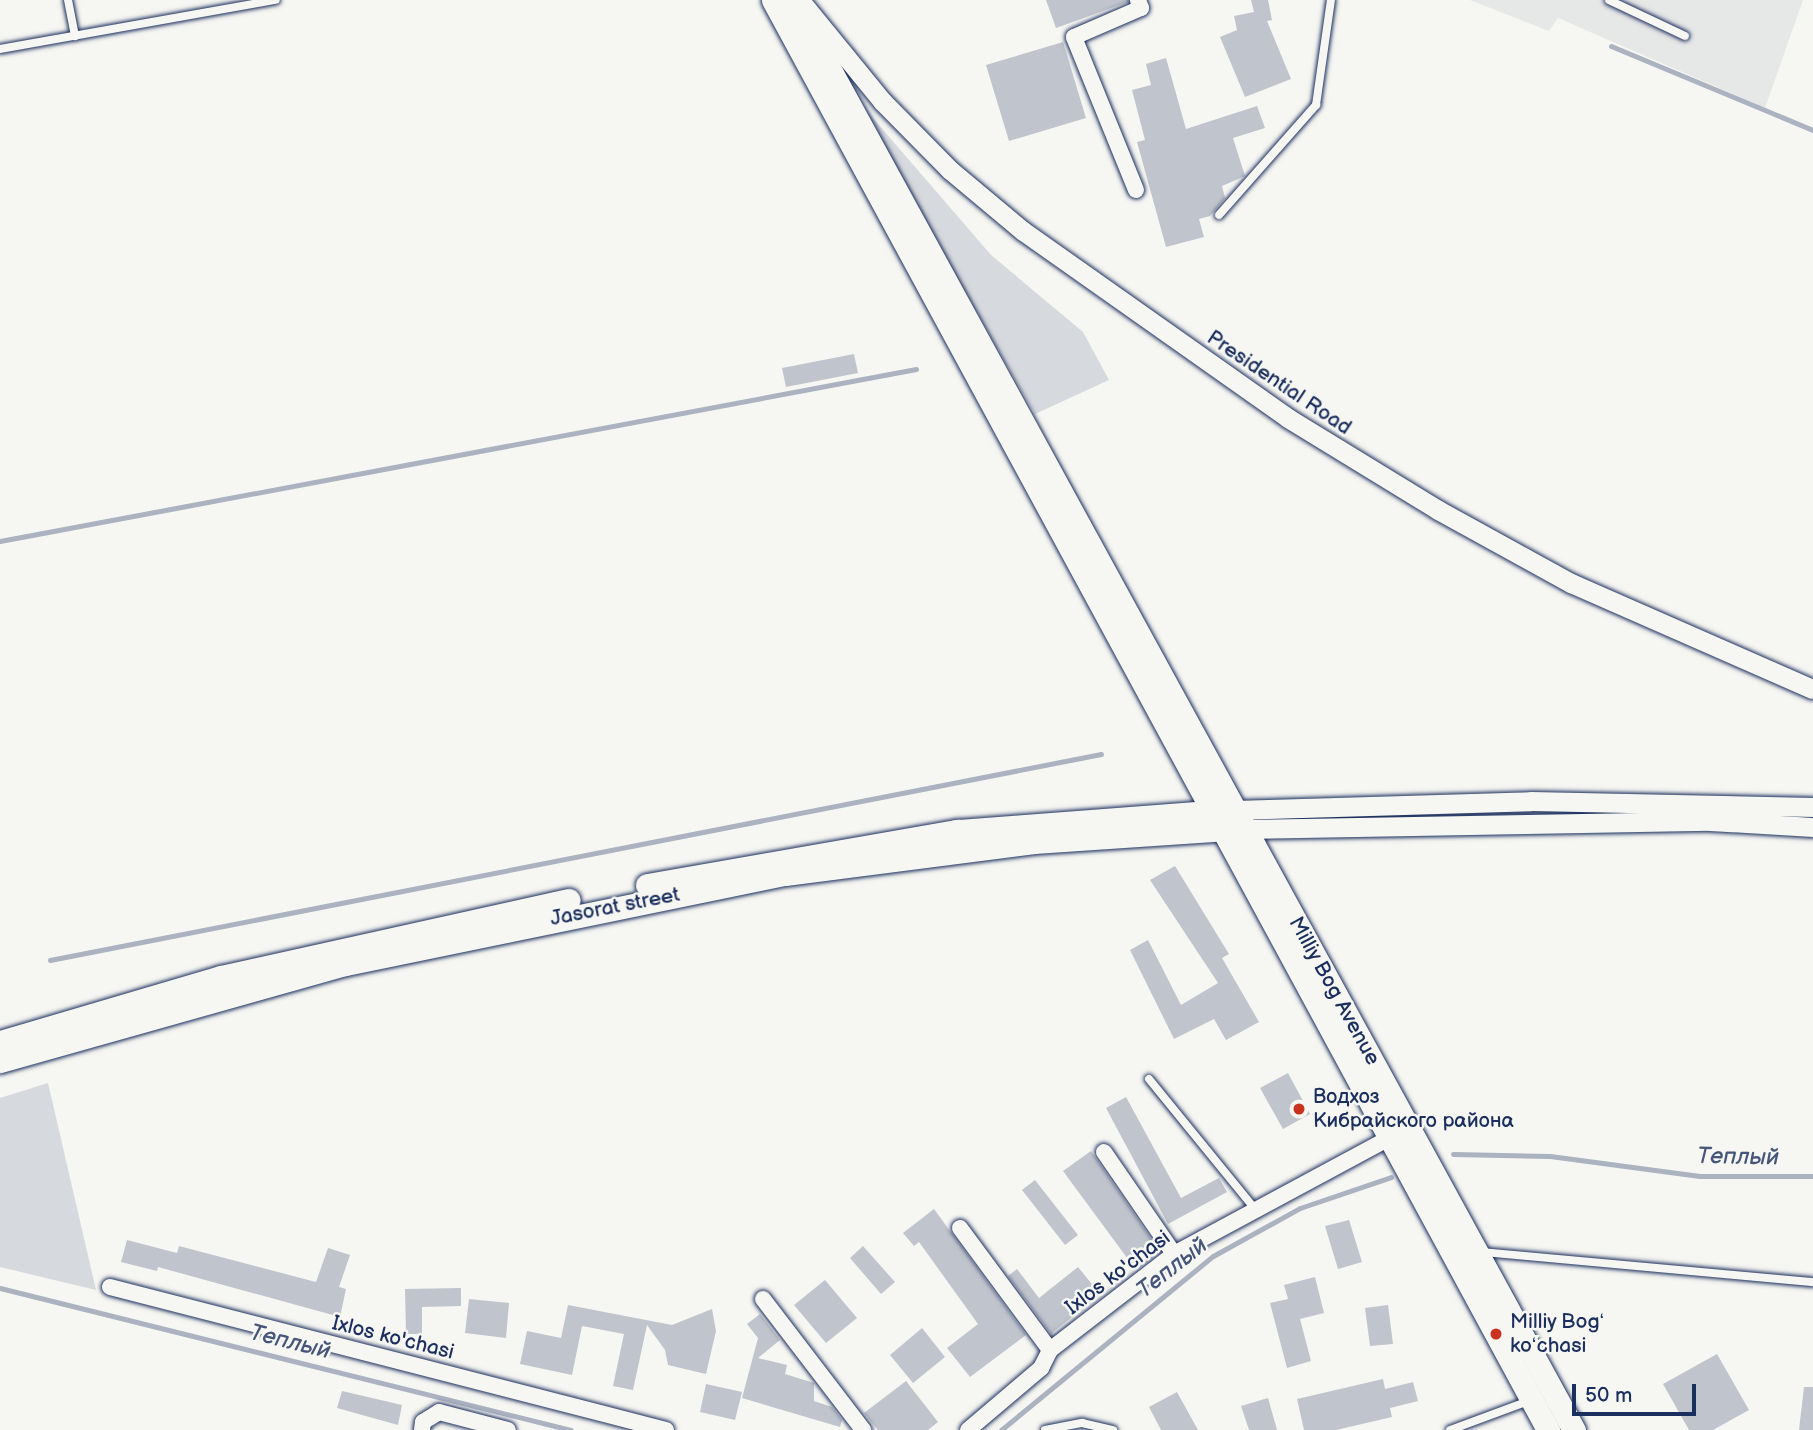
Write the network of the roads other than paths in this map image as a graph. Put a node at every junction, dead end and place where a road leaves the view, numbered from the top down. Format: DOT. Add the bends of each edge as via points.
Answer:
graph roads {
  1 [pos="68,0"];
  2 [pos="276,0"];
  3 [pos="773,0"];
  4 [pos="792,0"];
  5 [pos="801,0"];
  6 [pos="1138,0"];
  7 [pos="1331,0"];
  8 [pos="1609,0"];
  9 [pos="75,36"];
  10 [pos="1685,36"];
  11 [pos="0,49"];
  12 [pos="1136,190"];
  13 [pos="1219,215"];
  14 [pos="1813,690"];
  15 [pos="1813,807"];
  16 [pos="1228,820"];
  17 [pos="1813,827"];
  18 [pos="0,1042"];
  19 [pos="0,1060"];
  20 [pos="1149,1079"];
  21 [pos="1389,1138"];
  22 [pos="1104,1153"];
  23 [pos="1255,1209"];
  24 [pos="960,1228"];
  25 [pos="1477,1253"];
  26 [pos="1174,1254"];
  27 [pos="1813,1282"];
  28 [pos="110,1287"];
  29 [pos="763,1299"];
  30 [pos="1050,1350"];
  31 [pos="1531,1400"];
  32 [pos="422,1430"];
  33 [pos="509,1430"];
  34 [pos="666,1430"];
  35 [pos="863,1430"];
  36 [pos="968,1430"];
  37 [pos="1045,1430"];
  38 [pos="1113,1430"];
  39 [pos="1450,1430"];
  40 [pos="1548,1430"];
  41 [pos="1574,1430"];
  1 -- 9 [label="lane"];
  2 -- 9 [label="lane"];
  3 -- 16 [label="main road"];
  4 -- 16 [label="main road"];
  5 -- 14 [label="street, Presidential Road" via="852,66 950,170 1023,231 1265,402 1438,510 1560,578"];
  6 -- 12 [label="street" via="1141,8 1074,37"];
  7 -- 13 [label="lane" via="1316,105"];
  8 -- 10 [label="lane"];
  9 -- 11 [label="lane"];
  15 -- 16 [label="street" via="1531,801"];
  16 -- 17 [label="street" via="1682,821"];
  16 -- 18 [label="main road, Jasorat street" via="957,831 716,871 460,921 221,977"];
  16 -- 19 [label="main road, Jasorat street" via="773,876 346,964"];
  16 -- 21 [label="main road, Milliy Bog Avenue"];
  16 -- 25 [label="main road, Milliy Bog Avenue"];
  20 -- 23 [label="lane"];
  21 -- 23 [label="street, Ixlos ko'chasi"];
  21 -- 31 [label="main road, Milliy Bog Avenue"];
  22 -- 26 [label="street"];
  23 -- 26 [label="street, Ixlos ko'chasi"];
  24 -- 30 [label="street"];
  25 -- 27 [label="lane" via="1499,1250"];
  25 -- 41 [label="main road, Milliy Bog Avenue"];
  26 -- 30 [label="street, Ixlos ko'chasi"];
  28 -- 34 [label="street, Ixlos ko'chasi"];
  29 -- 35 [label="street"];
  30 -- 36 [label="street, Ixlos ko'chasi" via="1041,1368"];
  31 -- 39 [label="lane"];
  31 -- 40 [label="main road, Milliy Bog Avenue"];
  32 -- 33 [label="street" via="423,1422 439,1412"];
  37 -- 38 [label="lane" via="1082,1423"];
}
